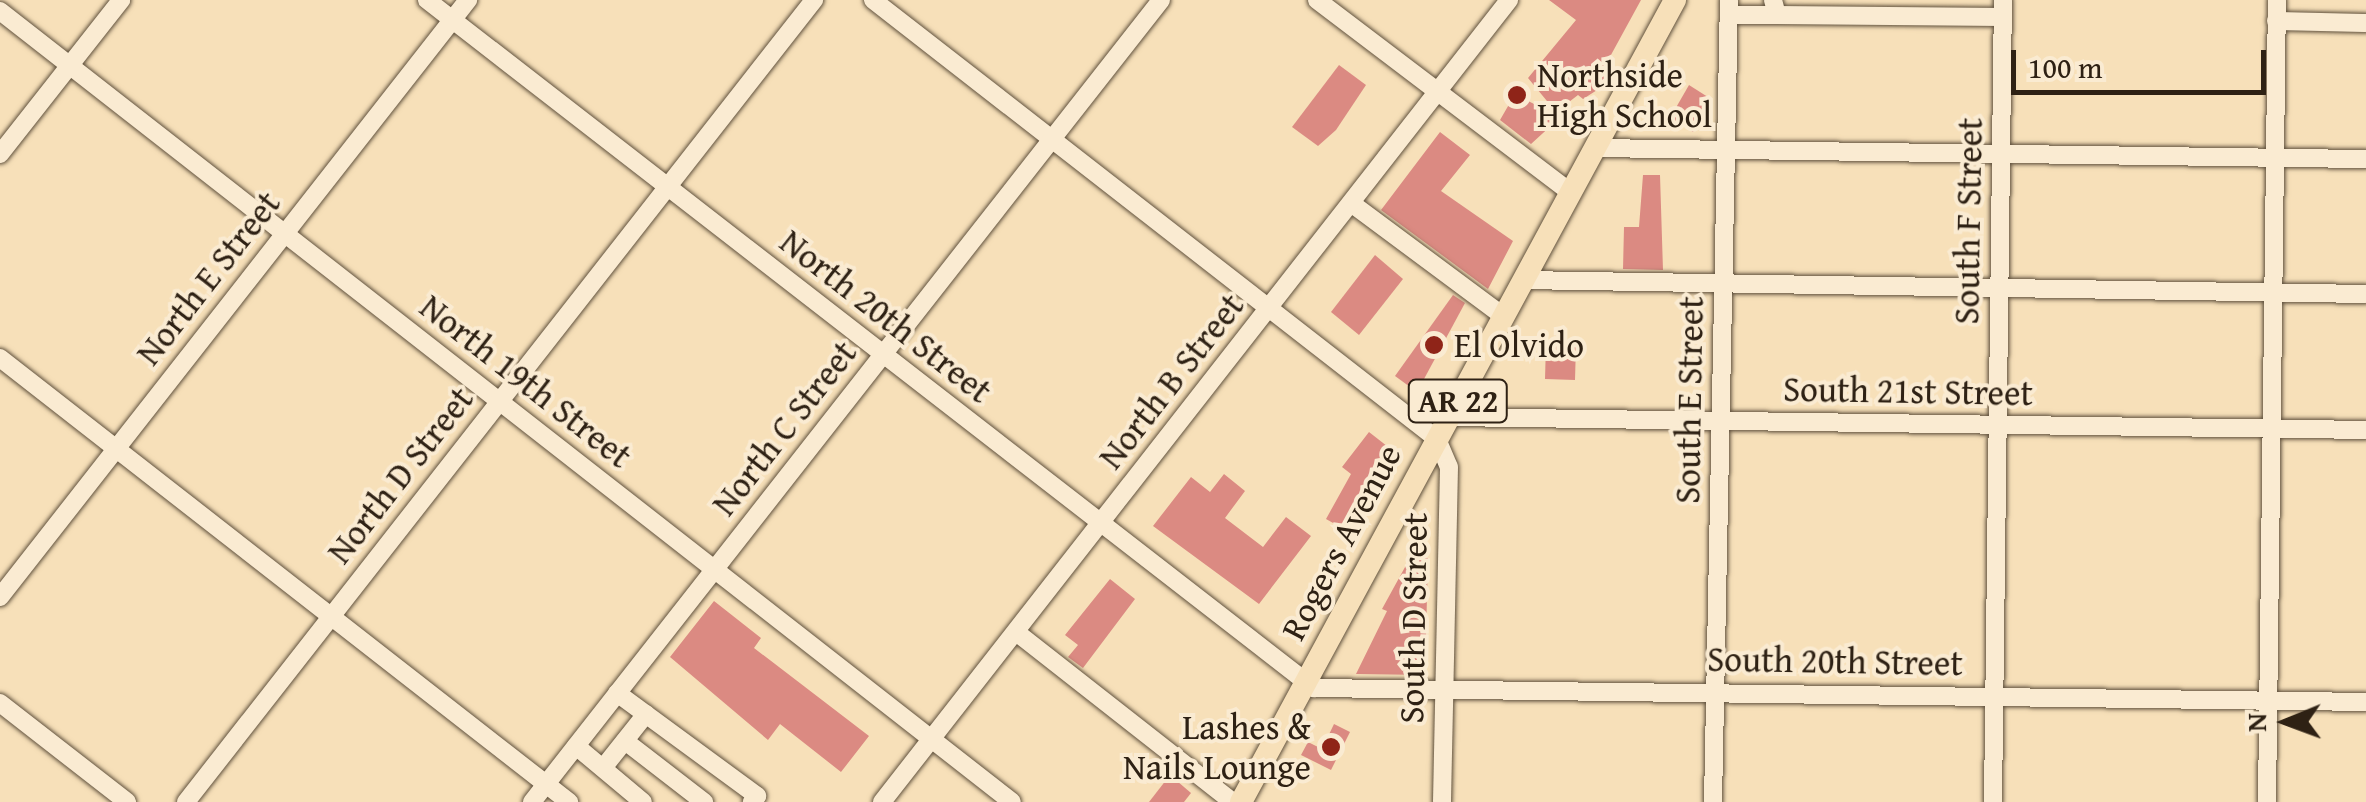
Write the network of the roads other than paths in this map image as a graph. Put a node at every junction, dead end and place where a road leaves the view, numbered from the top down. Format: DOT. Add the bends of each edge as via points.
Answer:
graph roads {
  1 [pos="121,0"];
  2 [pos="427,0"];
  3 [pos="468,0"];
  4 [pos="814,0"];
  5 [pos="873,0"];
  6 [pos="1161,0"];
  7 [pos="1317,0"];
  8 [pos="1510,0"];
  9 [pos="1675,0"];
  10 [pos="2276,0"];
  11 [pos="1729,7"];
  12 [pos="1775,8"];
  13 [pos="2003,8"];
  14 [pos="0,12"];
  15 [pos="453,20"];
  16 [pos="2276,21"];
  17 [pos="2366,23"];
  18 [pos="68,65"];
  19 [pos="1436,93"];
  20 [pos="1052,140"];
  21 [pos="1594,148"];
  22 [pos="1727,149"];
  23 [pos="0,154"];
  24 [pos="2000,154"];
  25 [pos="2275,157"];
  26 [pos="2366,159"];
  27 [pos="667,187"];
  28 [pos="1570,192"];
  29 [pos="1352,202"];
  30 [pos="285,233"];
  31 [pos="1522,280"];
  32 [pos="1724,283"];
  33 [pos="1999,291"];
  34 [pos="2274,294"];
  35 [pos="2366,294"];
  36 [pos="1268,309"];
  37 [pos="1503,316"];
  38 [pos="883,355"];
  39 [pos="0,358"];
  40 [pos="499,401"];
  41 [pos="1449,417"];
  42 [pos="1721,421"];
  43 [pos="1998,425"];
  44 [pos="2272,429"];
  45 [pos="2366,430"];
  46 [pos="1437,438"];
  47 [pos="116,448"];
  48 [pos="1101,524"];
  49 [pos="714,570"];
  50 [pos="0,597"];
  51 [pos="332,616"];
  52 [pos="1016,632"];
  53 [pos="1306,682"];
  54 [pos="1444,690"];
  55 [pos="1715,692"];
  56 [pos="618,693"];
  57 [pos="1994,696"];
  58 [pos="2268,700"];
  59 [pos="2366,702"];
  60 [pos="0,703"];
  61 [pos="646,714"];
  62 [pos="932,739"];
  63 [pos="625,741"];
  64 [pos="576,746"];
  65 [pos="603,768"];
  66 [pos="546,784"];
  67 [pos="127,802"];
  68 [pos="186,802"];
  69 [pos="532,802"];
  70 [pos="569,802"];
  71 [pos="643,802"];
  72 [pos="704,802"];
  73 [pos="752,802"];
  74 [pos="882,802"];
  75 [pos="1012,802"];
  76 [pos="1233,802"];
  77 [pos="1241,802"];
  78 [pos="1442,802"];
  79 [pos="1713,802"];
  80 [pos="1992,802"];
  81 [pos="2267,802"];
  1 -- 18 [label="street"];
  2 -- 15 [label="street, North 20th Street"];
  3 -- 15 [label="street, North E Street"];
  4 -- 27 [label="street, North D Street"];
  5 -- 20 [label="street"];
  6 -- 20 [label="street, North C Street"];
  7 -- 19 [label="street"];
  8 -- 19 [label="street, North B Street"];
  9 -- 21 [label="main road, Rogers Avenue / AR 22"];
  10 -- 16 [label="street"];
  11 -- 12 [label="street"];
  11 -- 22 [label="street, South E Street"];
  12 -- 13 [label="street"];
  13 -- 24 [label="street, South F Street"];
  14 -- 18 [label="street, North 19th Street"];
  15 -- 27 [label="street, North 20th Street"];
  15 -- 30 [label="street, North E Street"];
  16 -- 17 [label="street"];
  16 -- 25 [label="street"];
  18 -- 23 [label="street"];
  18 -- 30 [label="street, North 19th Street"];
  19 -- 28 [label="street"];
  19 -- 29 [label="street, North B Street"];
  20 -- 36 [label="street"];
  20 -- 38 [label="street, North C Street"];
  21 -- 22 [label="street"];
  21 -- 28 [label="main road, Rogers Avenue / AR 22"];
  22 -- 24 [label="street"];
  22 -- 32 [label="street, South E Street"];
  24 -- 25 [label="street"];
  24 -- 33 [label="street, South F Street"];
  25 -- 26 [label="street"];
  25 -- 34 [label="street"];
  27 -- 38 [label="street, North 20th Street"];
  27 -- 40 [label="street, North D Street"];
  28 -- 31 [label="main road, Rogers Avenue / AR 22"];
  29 -- 36 [label="street, North B Street"];
  29 -- 37 [label="street"];
  30 -- 40 [label="street, North 19th Street"];
  30 -- 47 [label="street, North E Street"];
  31 -- 32 [label="street"];
  31 -- 37 [label="main road, Rogers Avenue / AR 22"];
  32 -- 33 [label="street"];
  32 -- 42 [label="street, South E Street"];
  33 -- 34 [label="street"];
  33 -- 43 [label="street, South F Street"];
  34 -- 35 [label="street"];
  34 -- 44 [label="street"];
  36 -- 46 [label="street"];
  36 -- 48 [label="street, North B Street"];
  37 -- 41 [label="main road, Rogers Avenue / AR 22"];
  38 -- 48 [label="street, North 20th Street"];
  38 -- 49 [label="street, North C Street"];
  39 -- 47 [label="street"];
  40 -- 49 [label="street, North 19th Street"];
  40 -- 51 [label="street, North D Street"];
  41 -- 42 [label="street, South 21st Street"];
  41 -- 46 [label="main road, Rogers Avenue / AR 22"];
  42 -- 43 [label="street, South 21st Street"];
  42 -- 55 [label="street, South E Street"];
  43 -- 44 [label="street, South 21st Street"];
  43 -- 57 [label="street, South F Street"];
  44 -- 45 [label="street, South 21st Street"];
  44 -- 58 [label="street"];
  46 -- 53 [label="main road, Rogers Avenue / AR 22"];
  46 -- 54 [label="street, South D Street" via="1448,468"];
  47 -- 50 [label="street, North E Street"];
  47 -- 51 [label="street"];
  48 -- 52 [label="street, North B Street"];
  48 -- 53 [label="street, North 20th Street"];
  49 -- 56 [label="street, North C Street"];
  49 -- 62 [label="street, North 19th Street"];
  51 -- 66 [label="street"];
  51 -- 68 [label="street, North D Street"];
  52 -- 62 [label="street, North B Street"];
  52 -- 76 [label="street"];
  53 -- 54 [label="street, South 20th Street" via="1314,688"];
  53 -- 77 [label="main road, Rogers Avenue / AR 22"];
  54 -- 55 [label="street, South 20th Street"];
  54 -- 78 [label="street, South D Street"];
  55 -- 57 [label="street, South 20th Street"];
  55 -- 79 [label="street, South E Street"];
  56 -- 61 [label="street"];
  56 -- 64 [label="street, North C Street"];
  57 -- 58 [label="street, South 20th Street"];
  57 -- 80 [label="street, South F Street"];
  58 -- 59 [label="street, South 20th Street"];
  58 -- 81 [label="street"];
  60 -- 67 [label="street"];
  61 -- 63 [label="street"];
  61 -- 73 [label="street" via="757,796"];
  62 -- 74 [label="street, North B Street"];
  62 -- 75 [label="street, North 19th Street"];
  63 -- 65 [label="street"];
  63 -- 72 [label="street"];
  64 -- 65 [label="street"];
  64 -- 66 [label="street, North C Street"];
  65 -- 71 [label="street"];
  66 -- 69 [label="street, North C Street"];
  66 -- 70 [label="street"];
}
